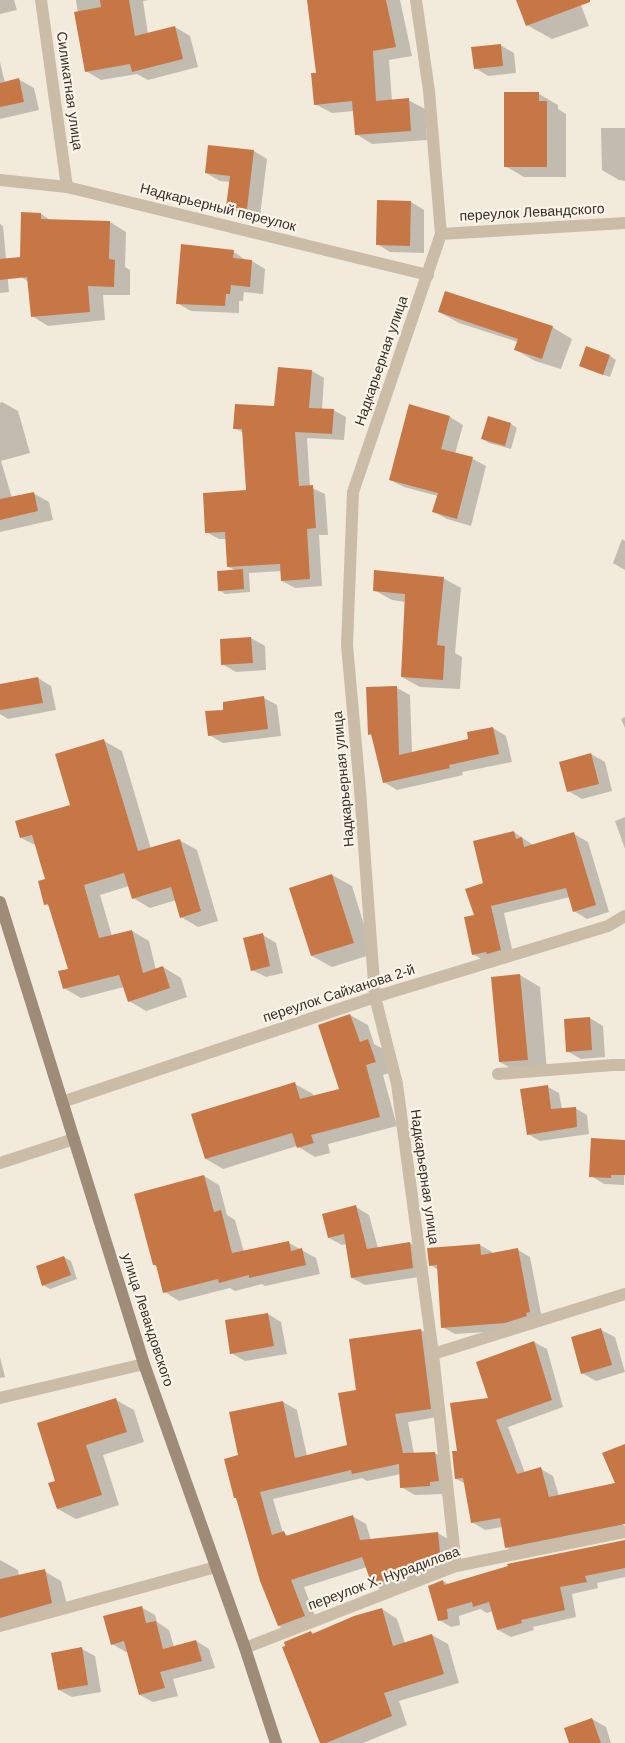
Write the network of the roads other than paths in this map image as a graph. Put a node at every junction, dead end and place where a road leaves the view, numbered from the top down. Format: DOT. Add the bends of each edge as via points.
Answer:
graph roads {
  1 [pos="41,0"];
  2 [pos="416,0"];
  3 [pos="0,180"];
  4 [pos="67,187"];
  5 [pos="625,223"];
  6 [pos="441,234"];
  7 [pos="428,275"];
  8 [pos="0,902"];
  9 [pos="625,916"];
  10 [pos="375,997"];
  11 [pos="625,1065"];
  12 [pos="498,1074"];
  13 [pos="62,1102"];
  14 [pos="74,1138"];
  15 [pos="0,1163"];
  16 [pos="625,1294"];
  17 [pos="433,1354"];
  18 [pos="144,1364"];
  19 [pos="0,1398"];
  20 [pos="625,1532"];
  21 [pos="456,1566"];
  22 [pos="216,1567"];
  23 [pos="0,1626"];
  24 [pos="245,1648"];
  25 [pos="276,1743"];
  1 -- 4 [label="street, Силикатная улица"];
  2 -- 6 [label="street, Надкарьерная улица" via="429,91"];
  3 -- 4 [label="street, Надкарьерный переулок"];
  4 -- 7 [label="street, Надкарьерный переулок"];
  5 -- 6 [label="street, переулок Левандского"];
  6 -- 7 [label="street, Надкарьерная улица"];
  7 -- 10 [label="street, Надкарьерная улица" via="353,492 347,645"];
  8 -- 13 [label="street, улица Левандовского"];
  9 -- 10 [label="street, переулок Сайханова 2-й" via="608,926"];
  10 -- 13 [label="street, переулок Сайханова 2-й"];
  10 -- 17 [label="street, Надкарьерная улица" via="397,1084"];
  11 -- 12 [label="street"];
  13 -- 14 [label="street, улица Левандовского"];
  14 -- 15 [label="street"];
  14 -- 18 [label="street, улица Левандовского"];
  16 -- 17 [label="street"];
  17 -- 21 [label="street, Надкарьерная улица"];
  18 -- 19 [label="street"];
  18 -- 22 [label="street, улица Левандовского"];
  20 -- 21 [label="street, переулок Х. Нурадилова"];
  21 -- 24 [label="street, переулок Х. Нурадилова"];
  22 -- 23 [label="street"];
  22 -- 24 [label="street, улица Левандовского"];
  24 -- 25 [label="street, улица Левандовского"];
}
